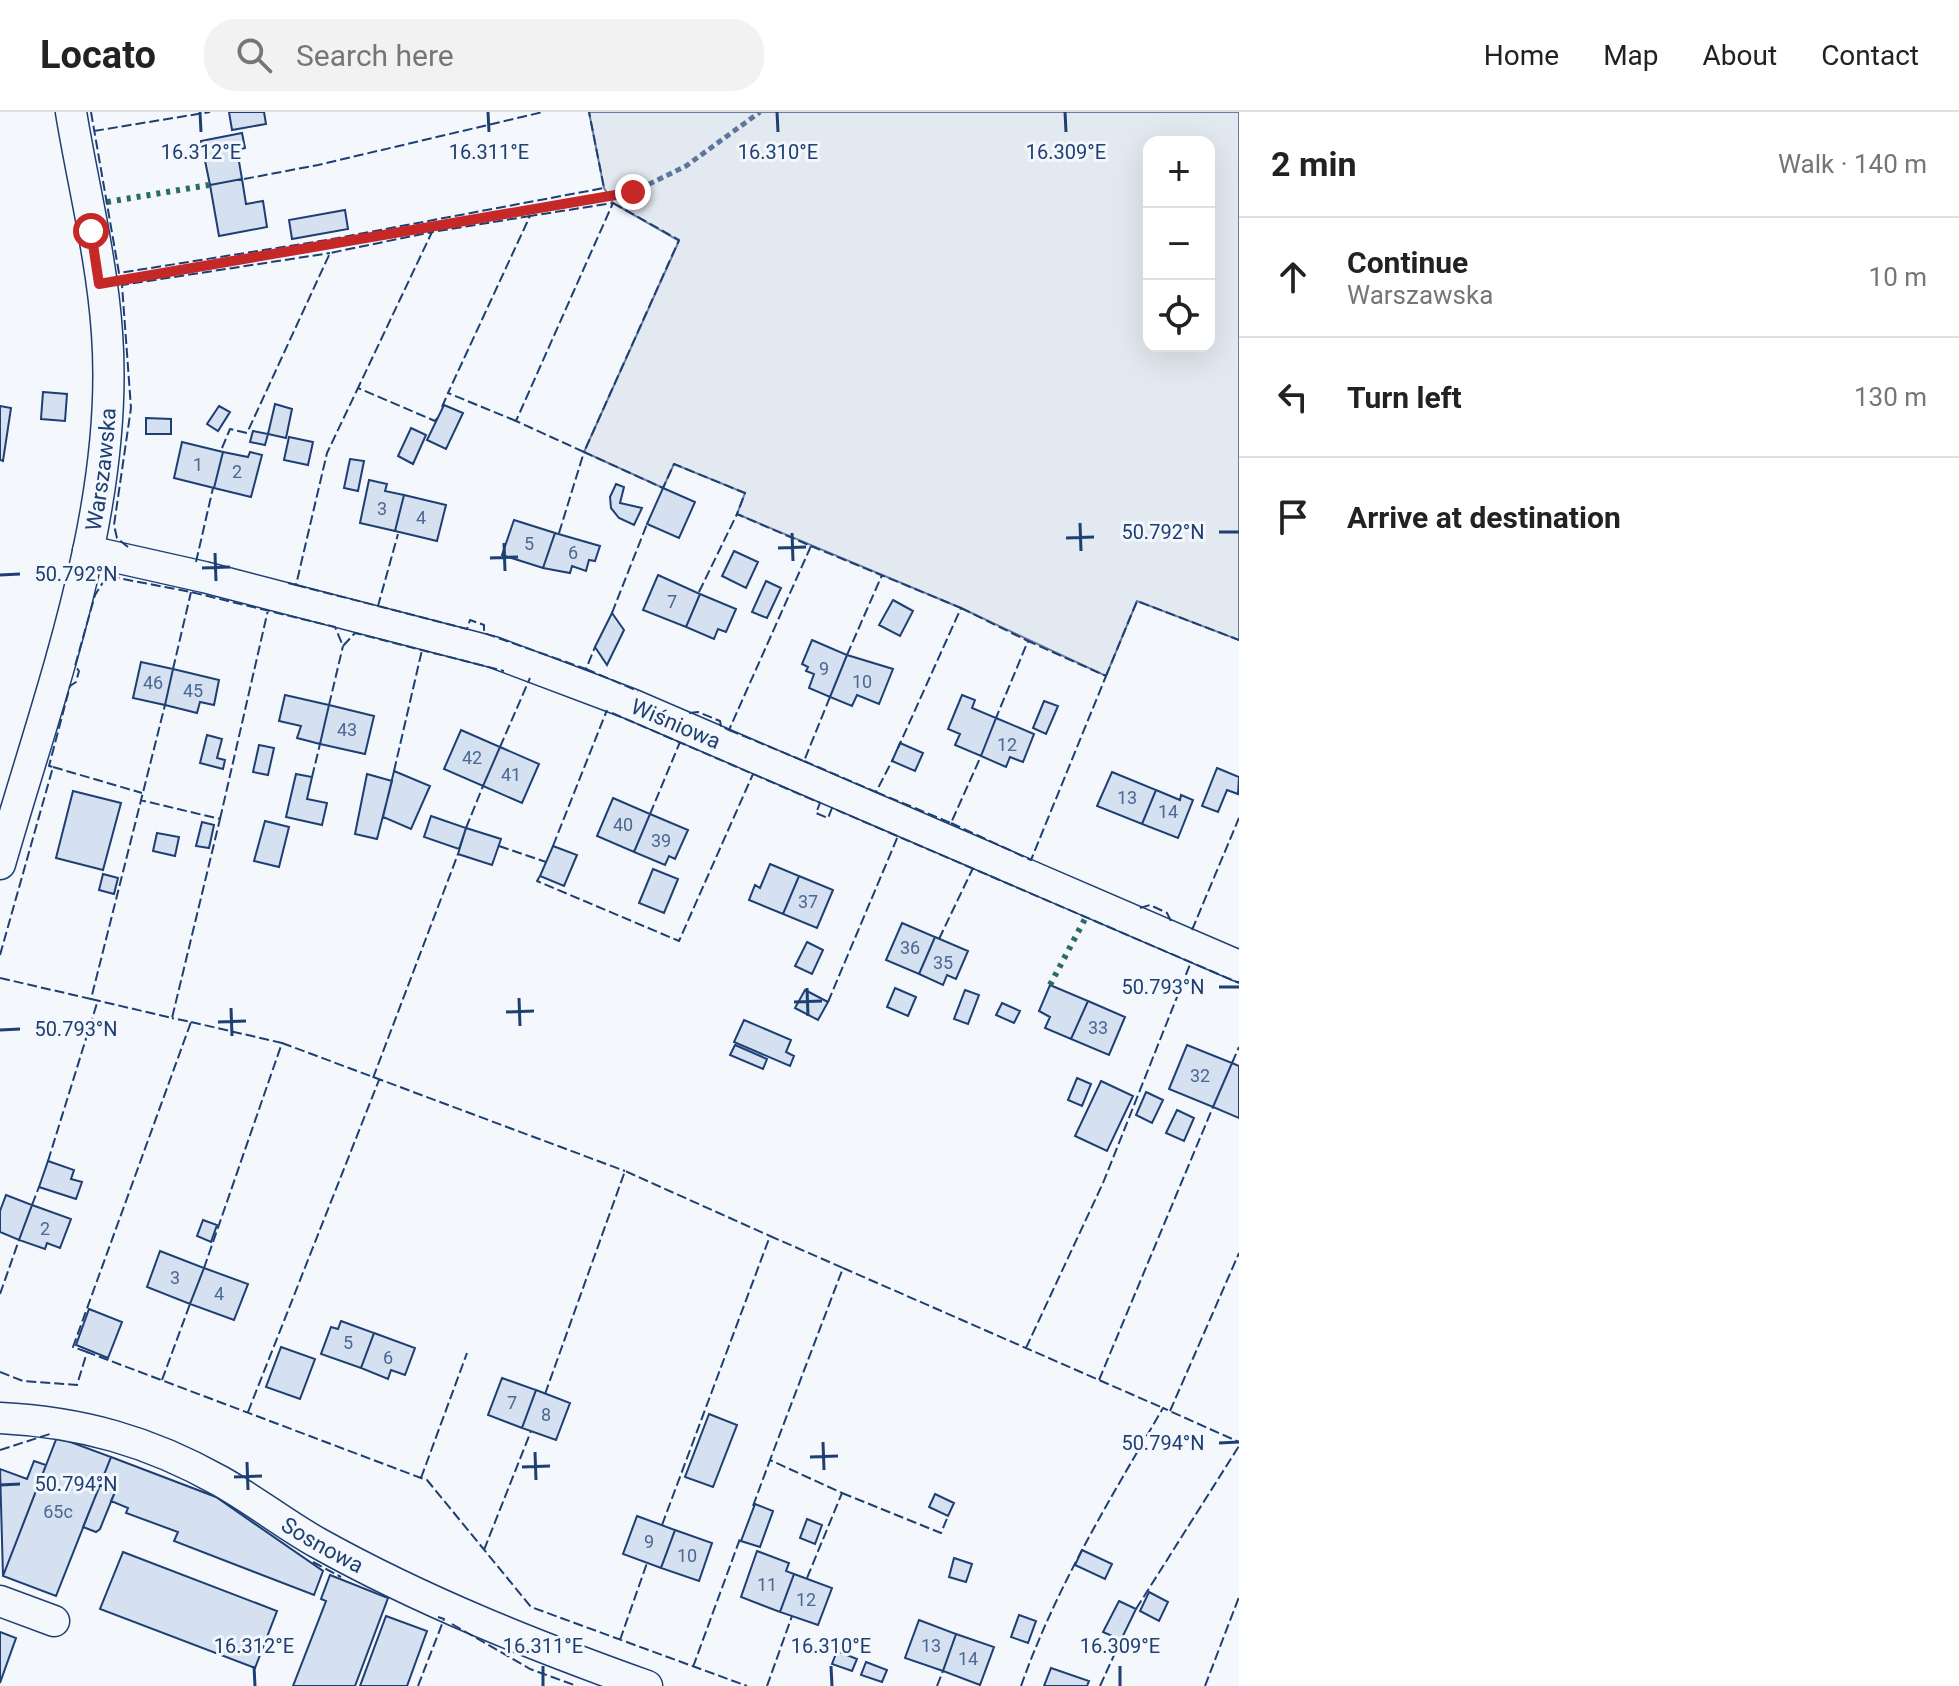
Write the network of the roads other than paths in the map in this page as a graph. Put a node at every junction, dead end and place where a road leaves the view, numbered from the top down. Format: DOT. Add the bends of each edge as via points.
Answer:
graph roads {
  1 [pos="71,112"];
  2 [pos="88,551"];
  3 [pos="0,864"];
  4 [pos="1239,966"];
  5 [pos="0,1418"];
  6 [pos="0,1601"];
  7 [pos="54,1621"];
  8 [pos="647,1686"];
  1 -- 2 [label="street, Warszawska" via="107,333 106,425"];
  2 -- 3 [label="street, Warszawska"];
  2 -- 4 [label="street, Wiśniowa" via="493,652 631,704"];
  5 -- 8 [label="street, Sosnowa" via="55,1420 170,1455 317,1542 410,1589 543,1649"];
  6 -- 7 [label="street"];
}
